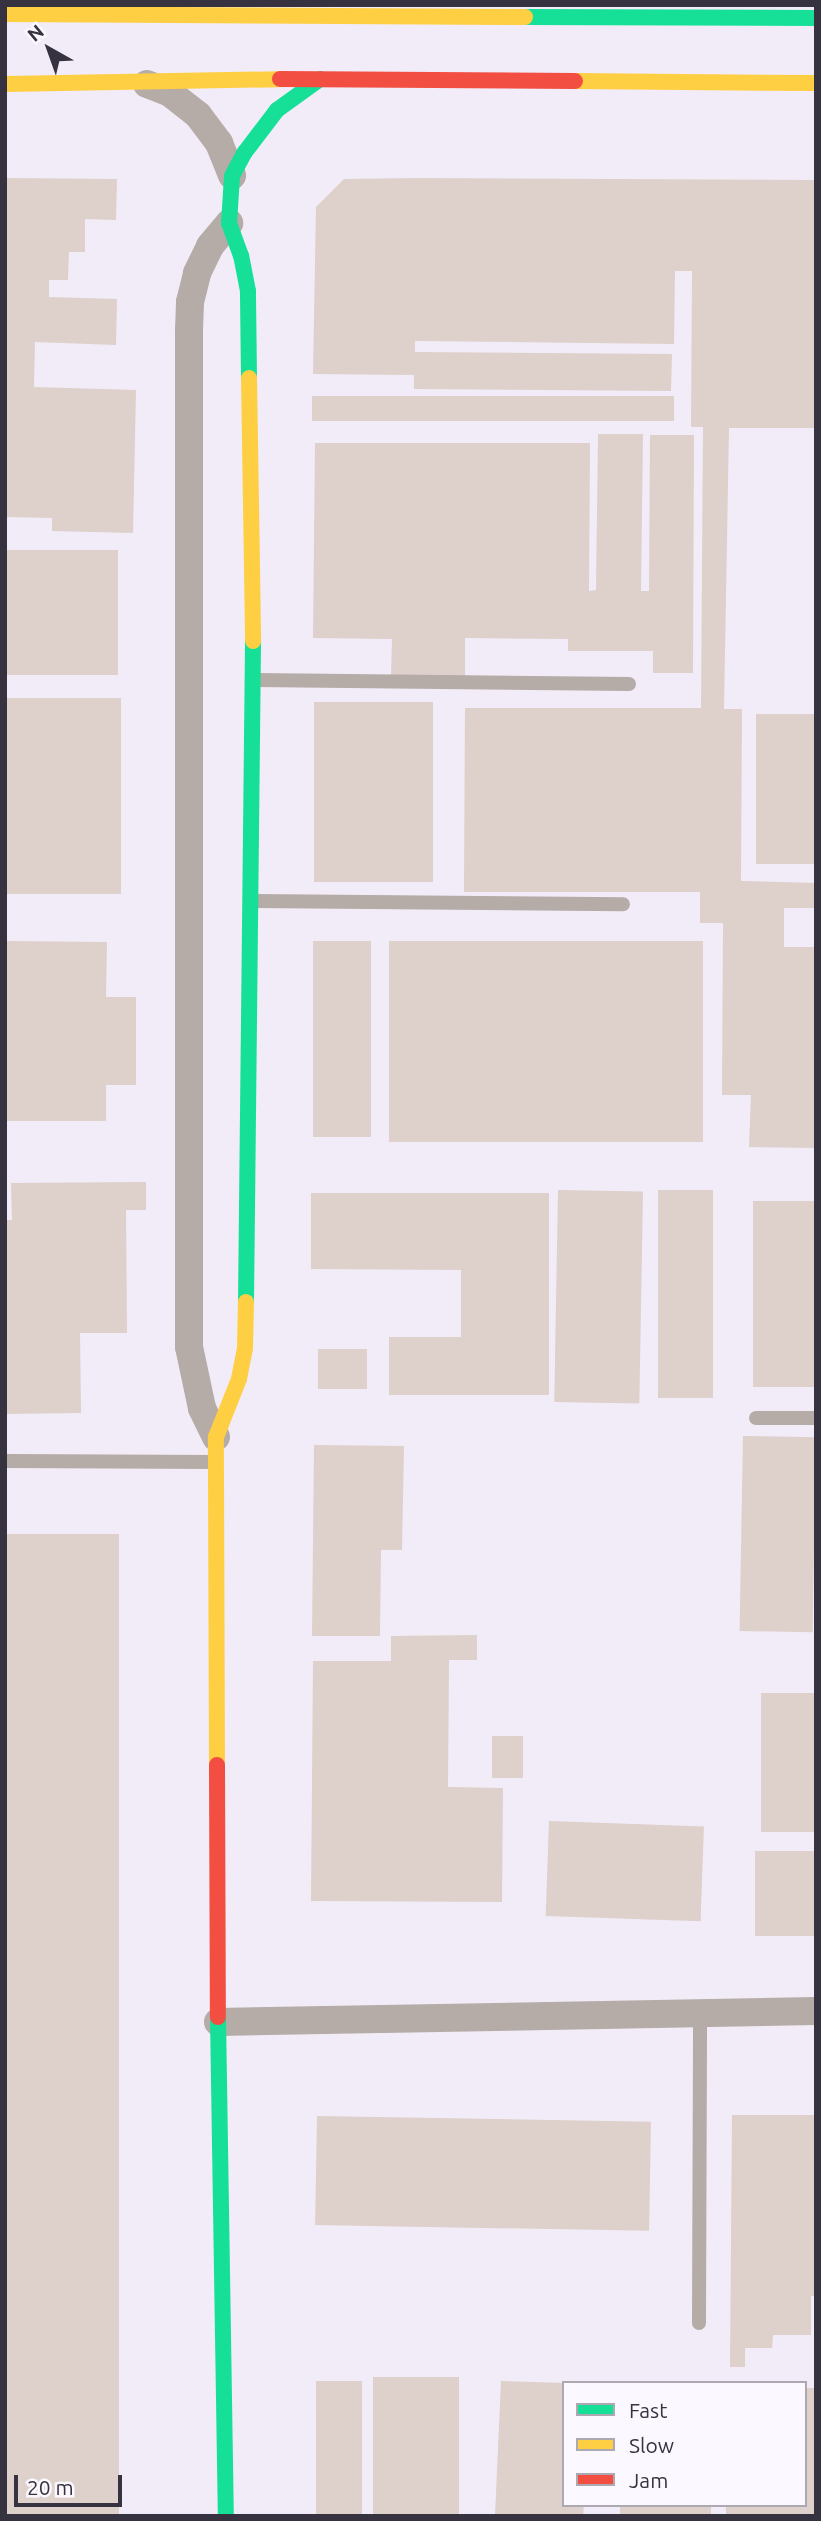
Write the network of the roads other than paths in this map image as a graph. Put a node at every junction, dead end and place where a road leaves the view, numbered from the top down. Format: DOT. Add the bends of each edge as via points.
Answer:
graph roads {
  1 [pos="363,10"];
  2 [pos="628,11"];
  3 [pos="5,14"];
  4 [pos="816,18"];
  5 [pos="135,79"];
  6 [pos="320,79"];
  7 [pos="5,83"];
  8 [pos="816,83"];
  9 [pos="232,176"];
  10 [pos="229,223"];
  11 [pos="254,680"];
  12 [pos="629,684"];
  13 [pos="250,901"];
  14 [pos="623,904"];
  15 [pos="756,1418"];
  16 [pos="816,1418"];
  17 [pos="216,1449"];
  18 [pos="5,1461"];
  19 [pos="816,2011"];
  20 [pos="700,2013"];
  21 [pos="218,2022"];
  22 [pos="699,2323"];
  23 [pos="226,2516"];
  1 -- 2 [label="street"];
  1 -- 3 [label="street"];
  2 -- 4 [label="street"];
  5 -- 6 [label="street"];
  5 -- 7 [label="street"];
  5 -- 9 [label="street" via="170,93 198,115 219,143"];
  6 -- 8 [label="street"];
  6 -- 9 [label="street" via="277,110"];
  9 -- 10 [label="street"];
  10 -- 11 [label="street" via="247,291"];
  10 -- 17 [label="street" via="210,246 197,273 189,331 189,1347"];
  11 -- 12 [label="lane"];
  11 -- 13 [label="street"];
  13 -- 14 [label="lane"];
  13 -- 17 [label="street" via="245,1348"];
  15 -- 16 [label="lane"];
  17 -- 18 [label="lane"];
  17 -- 21 [label="street"];
  19 -- 20 [label="street"];
  20 -- 21 [label="street"];
  20 -- 22 [label="lane"];
  21 -- 23 [label="street"];
}
